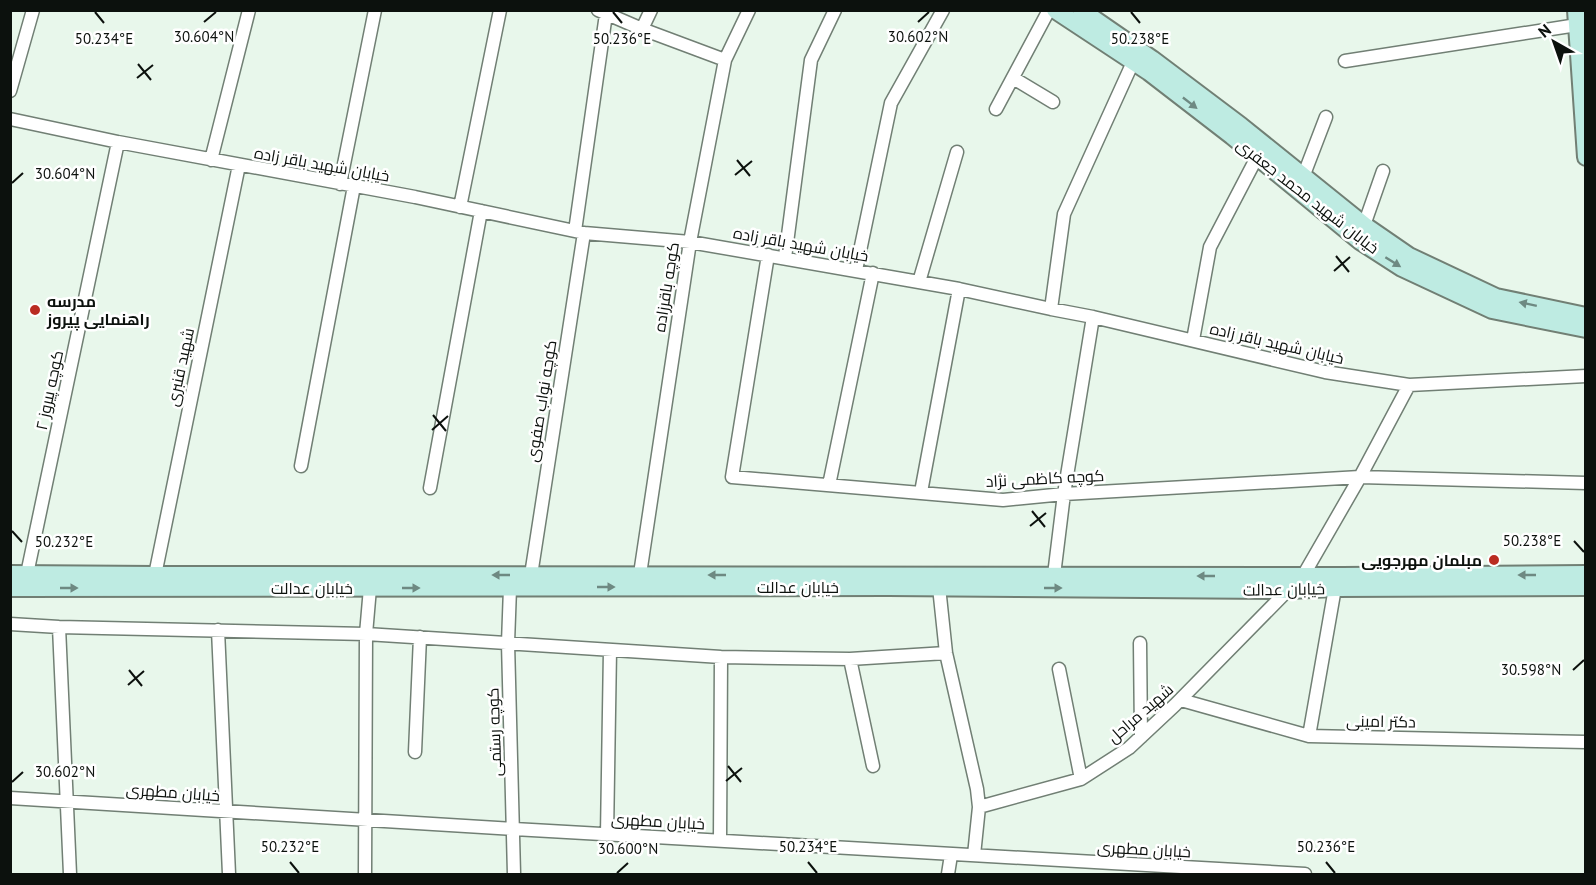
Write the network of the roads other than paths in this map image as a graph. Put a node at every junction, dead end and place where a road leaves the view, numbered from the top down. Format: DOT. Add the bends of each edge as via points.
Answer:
graph roads {
  1 [pos="33,10"];
  2 [pos="249,10"];
  3 [pos="375,10"];
  4 [pos="500,10"];
  5 [pos="651,10"];
  6 [pos="749,10"];
  7 [pos="835,10"];
  8 [pos="943,10"];
  9 [pos="1049,10"];
  10 [pos="1055,10"];
  11 [pos="1081,10"];
  12 [pos="602,12"];
  13 [pos="1576,18"];
  14 [pos="642,29"];
  15 [pos="725,60"];
  16 [pos="1346,61"];
  17 [pos="1133,62"];
  18 [pos="1013,78"];
  19 [pos="10,92"];
  20 [pos="1053,102"];
  21 [pos="996,109"];
  22 [pos="1326,117"];
  23 [pos="10,119"];
  24 [pos="118,142"];
  25 [pos="957,152"];
  26 [pos="1257,157"];
  27 [pos="1586,157"];
  28 [pos="211,160"];
  29 [pos="239,165"];
  30 [pos="1383,171"];
  31 [pos="1303,177"];
  32 [pos="340,183"];
  33 [pos="354,186"];
  34 [pos="460,207"];
  35 [pos="481,211"];
  36 [pos="579,232"];
  37 [pos="1362,233"];
  38 [pos="690,242"];
  39 [pos="768,255"];
  40 [pos="785,258"];
  41 [pos="856,270"];
  42 [pos="873,273"];
  43 [pos="919,282"];
  44 [pos="959,289"];
  45 [pos="1051,309"];
  46 [pos="1586,316"];
  47 [pos="1093,317"];
  48 [pos="1586,330"];
  49 [pos="1193,340"];
  50 [pos="1586,376"];
  51 [pos="1409,385"];
  52 [pos="301,466"];
  53 [pos="1360,477"];
  54 [pos="1586,483"];
  55 [pos="828,485"];
  56 [pos="430,488"];
  57 [pos="921,492"];
  58 [pos="1064,494"];
  59 [pos="19,574"];
  60 [pos="640,574"];
  61 [pos="1586,574"];
  62 [pos="154,575"];
  63 [pos="531,575"];
  64 [pos="1054,575"];
  65 [pos="1303,576"];
  66 [pos="939,587"];
  67 [pos="10,588"];
  68 [pos="370,588"];
  69 [pos="510,588"];
  70 [pos="1335,588"];
  71 [pos="1586,588"];
  72 [pos="1288,590"];
  73 [pos="10,624"];
  74 [pos="59,627"];
  75 [pos="218,630"];
  76 [pos="366,634"];
  77 [pos="420,637"];
  78 [pos="508,643"];
  79 [pos="1140,643"];
  80 [pos="610,650"];
  81 [pos="946,653"];
  82 [pos="722,657"];
  83 [pos="850,659"];
  84 [pos="1059,669"];
  85 [pos="1181,700"];
  86 [pos="1309,736"];
  87 [pos="1141,737"];
  88 [pos="1586,742"];
  89 [pos="415,752"];
  90 [pos="873,766"];
  91 [pos="1081,779"];
  92 [pos="10,798"];
  93 [pos="67,801"];
  94 [pos="979,807"];
  95 [pos="226,812"];
  96 [pos="364,820"];
  97 [pos="514,830"];
  98 [pos="607,835"];
  99 [pos="720,842"];
  100 [pos="951,855"];
  101 [pos="974,855"];
  102 [pos="1253,873"];
  103 [pos="70,874"];
  104 [pos="229,874"];
  105 [pos="365,874"];
  106 [pos="514,874"];
  107 [pos="948,874"];
  108 [pos="1305,874"];
  1 -- 19 [label="street"];
  2 -- 28 [label="street"];
  3 -- 32 [label="street"];
  4 -- 34 [label="street"];
  5 -- 14 [label="street"];
  6 -- 15 [label="street, کوچه باقرزاده"];
  7 -- 40 [label="street" via="811,60"];
  8 -- 41 [label="street" via="891,103"];
  9 -- 18 [label="street"];
  10 -- 17 [label="main road, خیابان شهید محمد جعفری"];
  11 -- 31 [label="main road, خیابان شهید محمد جعفری" via="1144,53"];
  12 -- 14 [label="street"];
  12 -- 36 [label="street, کوچه نواب صفوی"];
  13 -- 16 [label="street"];
  13 -- 27 [label="main road"];
  14 -- 15 [label="street"];
  15 -- 38 [label="street, کوچه باقرزاده"];
  17 -- 26 [label="main road, خیابان شهید محمد جعفری, one-way"];
  17 -- 45 [label="street" via="1064,214"];
  18 -- 20 [label="street"];
  18 -- 21 [label="street"];
  22 -- 31 [label="street"];
  23 -- 24 [label="street, خیابان شهید باقر زاده"];
  24 -- 28 [label="street, خیابان شهید باقر زاده"];
  24 -- 59 [label="street, کوچه پیروز ۲"];
  25 -- 43 [label="street"];
  26 -- 37 [label="main road, خیابان شهید محمد جعفری"];
  26 -- 49 [label="street" via="1210,247"];
  28 -- 29 [label="street, خیابان شهید باقر زاده"];
  29 -- 32 [label="street, خیابان شهید باقر زاده"];
  29 -- 62 [label="street, شهید قنبری"];
  30 -- 37 [label="street"];
  31 -- 37 [label="main road, خیابان شهید محمد جعفری"];
  32 -- 33 [label="street, خیابان شهید باقر زاده"];
  33 -- 34 [label="street, خیابان شهید باقر زاده"];
  33 -- 52 [label="street"];
  34 -- 35 [label="street, خیابان شهید باقر زاده"];
  35 -- 36 [label="street, خیابان شهید باقر زاده"];
  35 -- 56 [label="street"];
  36 -- 38 [label="street, خیابان شهید باقر زاده"];
  36 -- 63 [label="street, کوچه نواب صفوی"];
  46 -- 37 [label="main road, خیابان شهید محمد جعفری, one-way" via="1496,297"];
  37 -- 48 [label="main road, خیابان شهید محمد جعفری, one-way" via="1402,268 1492,310"];
  38 -- 39 [label="street, خیابان شهید باقر زاده"];
  38 -- 60 [label="street, کوچه باقرزاده"];
  39 -- 40 [label="street, خیابان شهید باقر زاده"];
  39 -- 55 [label="street, کوچه کاظمی نژاد" via="732,477"];
  40 -- 41 [label="street, خیابان شهید باقر زاده"];
  41 -- 42 [label="street, خیابان شهید باقر زاده"];
  42 -- 43 [label="street, خیابان شهید باقر زاده"];
  42 -- 55 [label="street"];
  43 -- 44 [label="street, خیابان شهید باقر زاده"];
  44 -- 45 [label="street, خیابان شهید باقر زاده"];
  44 -- 57 [label="street"];
  45 -- 47 [label="street, خیابان شهید باقر زاده"];
  47 -- 49 [label="street, خیابان شهید باقر زاده"];
  47 -- 58 [label="street"];
  49 -- 51 [label="street, خیابان شهید باقر زاده" via="1325,372"];
  50 -- 51 [label="street, خیابان شهید باقر زاده"];
  51 -- 53 [label="street"];
  53 -- 54 [label="street, کوچه کاظمی نژاد"];
  53 -- 58 [label="street, کوچه کاظمی نژاد"];
  53 -- 65 [label="street"];
  55 -- 57 [label="street, کوچه کاظمی نژاد"];
  57 -- 58 [label="street, کوچه کاظمی نژاد" via="1003,500"];
  58 -- 64 [label="street"];
  59 -- 62 [label="main road, خیابان عدالت"];
  60 -- 63 [label="main road, خیابان عدالت"];
  64 -- 60 [label="main road, خیابان عدالت, one-way"];
  61 -- 65 [label="main road, خیابان عدالت, one-way"];
  63 -- 62 [label="main road, خیابان عدالت, one-way"];
  65 -- 64 [label="main road, خیابان عدالت, one-way"];
  69 -- 66 [label="main road, خیابان عدالت, one-way"];
  66 -- 72 [label="main road, خیابان عدالت, one-way"];
  66 -- 81 [label="street"];
  67 -- 68 [label="main road, خیابان عدالت, one-way"];
  68 -- 69 [label="main road, خیابان عدالت, one-way"];
  68 -- 76 [label="street"];
  69 -- 78 [label="street, کوچه رستمی"];
  70 -- 71 [label="main road, خیابان عدالت"];
  70 -- 72 [label="main road, خیابان عدالت"];
  70 -- 86 [label="street"];
  72 -- 85 [label="street, شهید مراحل"];
  73 -- 74 [label="street"];
  74 -- 75 [label="street"];
  74 -- 93 [label="street"];
  75 -- 76 [label="street"];
  75 -- 95 [label="street"];
  76 -- 77 [label="street"];
  76 -- 96 [label="street"];
  77 -- 78 [label="street"];
  77 -- 89 [label="street"];
  78 -- 80 [label="street"];
  78 -- 97 [label="street, کوچه رستمی"];
  79 -- 87 [label="street"];
  80 -- 82 [label="street"];
  80 -- 98 [label="street"];
  81 -- 83 [label="street"];
  81 -- 94 [label="street"];
  82 -- 83 [label="street"];
  82 -- 99 [label="street"];
  83 -- 90 [label="street"];
  84 -- 91 [label="street"];
  85 -- 86 [label="street, دکتر امینی"];
  85 -- 87 [label="street, شهید مراحل"];
  86 -- 88 [label="street, دکتر امینی"];
  87 -- 91 [label="street, شهید مراحل"];
  91 -- 94 [label="street, شهید مراحل"];
  92 -- 93 [label="street, خیابان مطهری"];
  93 -- 95 [label="street, خیابان مطهری"];
  93 -- 103 [label="street"];
  94 -- 101 [label="street"];
  95 -- 96 [label="street, خیابان مطهری"];
  95 -- 104 [label="street"];
  96 -- 97 [label="street, خیابان مطهری"];
  96 -- 105 [label="street"];
  97 -- 98 [label="street, خیابان مطهری"];
  97 -- 106 [label="street, کوچه رستمی"];
  98 -- 99 [label="street, خیابان مطهری"];
  99 -- 100 [label="street, خیابان مطهری"];
  100 -- 101 [label="street, خیابان مطهری"];
  100 -- 107 [label="street"];
  101 -- 102 [label="street, خیابان مطهری"];
  102 -- 108 [label="street, خیابان مطهری"];
}
